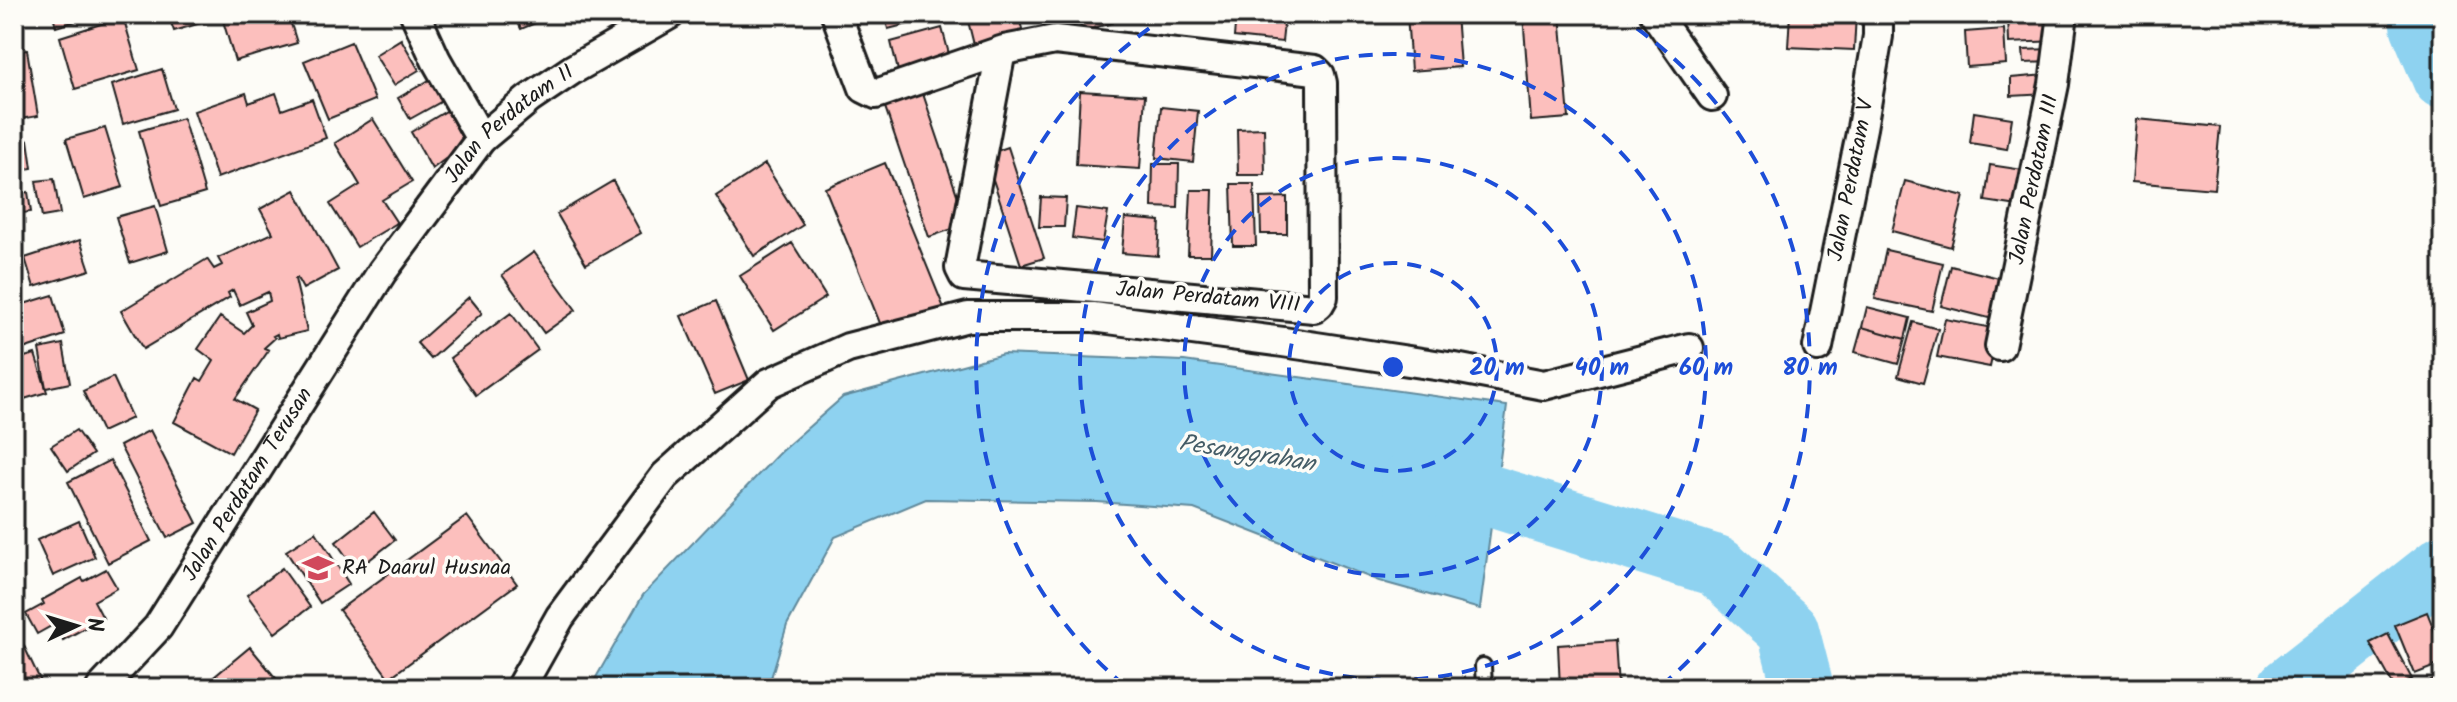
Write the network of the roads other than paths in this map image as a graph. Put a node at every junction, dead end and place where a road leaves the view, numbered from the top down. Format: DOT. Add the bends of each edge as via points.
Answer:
graph roads {
  1 [pos="415,14"];
  2 [pos="670,14"];
  3 [pos="836,14"];
  4 [pos="1655,14"];
  5 [pos="1878,14"];
  6 [pos="2063,14"];
  7 [pos="1001,51"];
  8 [pos="1712,96"];
  9 [pos="481,139"];
  10 [pos="382,272"];
  11 [pos="2000,346"];
  12 [pos="1818,347"];
  13 [pos="1689,348"];
  14 [pos="1483,666"];
  15 [pos="101,688"];
  16 [pos="520,688"];
  17 [pos="1484,688"];
  1 -- 9 [label="street"];
  2 -- 9 [label="street, Jalan Perdatam II" via="572,70"];
  3 -- 7 [label="street, Jalan Perdatam VIII" via="864,88 871,93"];
  4 -- 8 [label="street"];
  5 -- 12 [label="street, Jalan Perdatam V" via="1865,113"];
  6 -- 11 [label="street, Jalan Perdatam III" via="2054,84"];
  7 -- 7 [label="street, Jalan Perdatam VIII" via="1055,40 1315,70 1322,83 1319,304 1314,308 964,276 960,268"];
  9 -- 10 [label="street, Jalan Perdatam II"];
  10 -- 15 [label="street, Jalan Perdatam Terusan" via="158,627"];
  13 -- 16 [label="street" via="1544,385 1093,317 968,317 848,348 769,383 665,476 560,617"];
  14 -- 17 [label="lane"];
}
